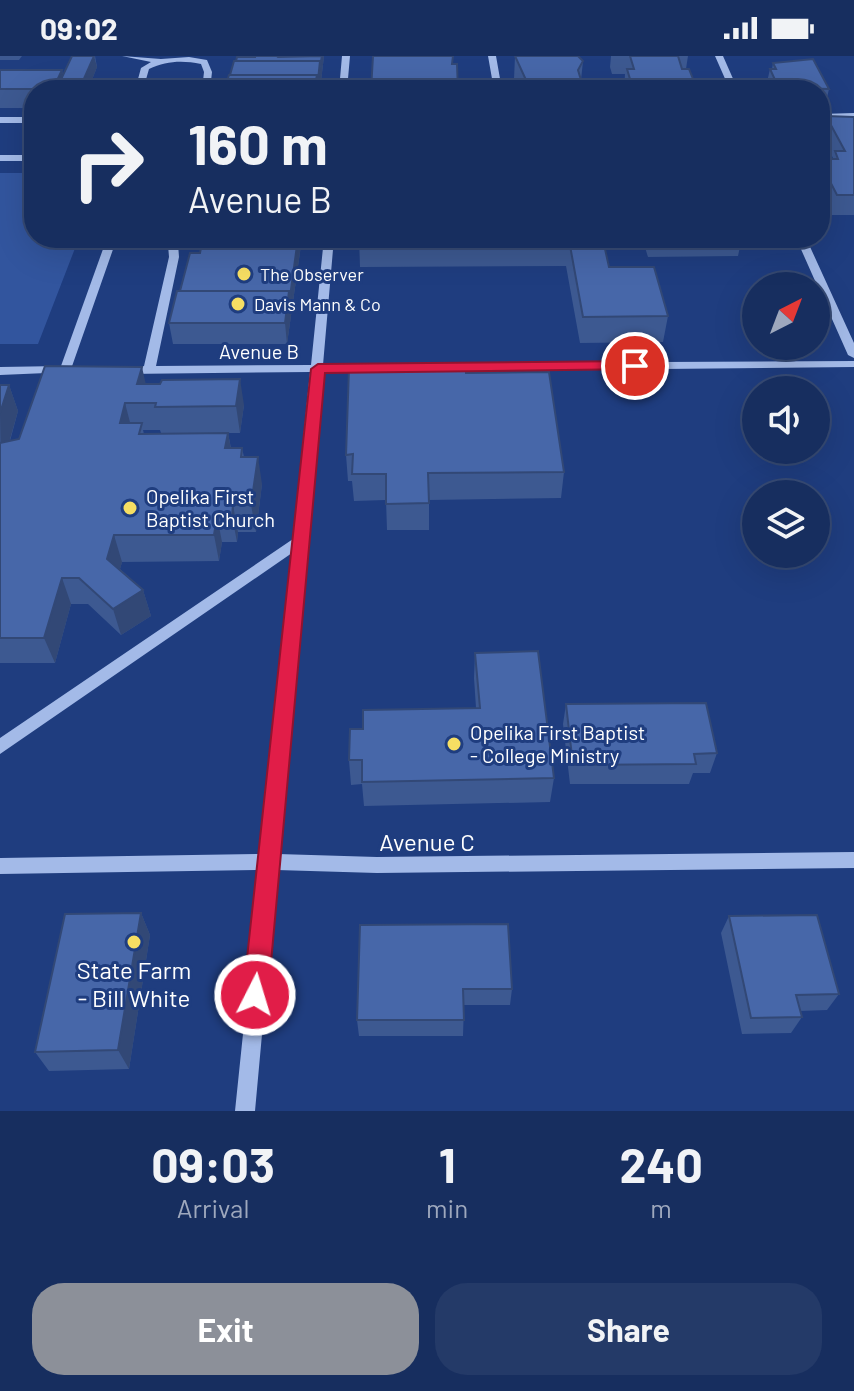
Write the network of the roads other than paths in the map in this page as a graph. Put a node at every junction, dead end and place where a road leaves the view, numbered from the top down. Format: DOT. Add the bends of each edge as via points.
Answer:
graph roads {
  1 [pos="126,56"];
  2 [pos="346,56"];
  3 [pos="492,56"];
  4 [pos="719,56"];
  5 [pos="158,61"];
  6 [pos="142,80"];
  7 [pos="207,80"];
  8 [pos="344,80"];
  9 [pos="496,80"];
  10 [pos="730,80"];
  11 [pos="854,116"];
  12 [pos="830,117"];
  13 [pos="0,120"];
  14 [pos="24,120"];
  15 [pos="0,158"];
  16 [pos="24,158"];
  17 [pos="109,248"];
  18 [pos="173,248"];
  19 [pos="328,248"];
  20 [pos="806,248"];
  21 [pos="854,355"];
  22 [pos="854,364"];
  23 [pos="412,368"];
  24 [pos="428,368"];
  25 [pos="318,369"];
  26 [pos="66,370"];
  27 [pos="80,370"];
  28 [pos="107,370"];
  29 [pos="149,370"];
  30 [pos="0,371"];
  31 [pos="300,541"];
  32 [pos="0,747"];
  33 [pos="854,860"];
  34 [pos="267,862"];
  35 [pos="0,866"];
  36 [pos="245,1111"];
  1 -- 5 [label="street"];
  2 -- 8 [label="street"];
  3 -- 9 [label="street"];
  4 -- 10 [label="street"];
  5 -- 6 [label="street" via="145,68"];
  5 -- 7 [label="street" via="204,62"];
  11 -- 12 [label="street"];
  13 -- 14 [label="street"];
  15 -- 16 [label="street"];
  17 -- 26 [label="street"];
  18 -- 29 [label="street"];
  19 -- 25 [label="street"];
  20 -- 21 [label="street"];
  22 -- 24 [label="street"];
  23 -- 25 [label="street, Avenue B"];
  25 -- 29 [label="street, Avenue B"];
  25 -- 31 [label="street"];
  26 -- 27 [label="street"];
  26 -- 30 [label="street"];
  28 -- 29 [label="street, Avenue B"];
  31 -- 32 [label="street"];
  31 -- 34 [label="street"];
  33 -- 34 [label="street, Avenue C"];
  34 -- 35 [label="street, Avenue C"];
  34 -- 36 [label="street"];
}
